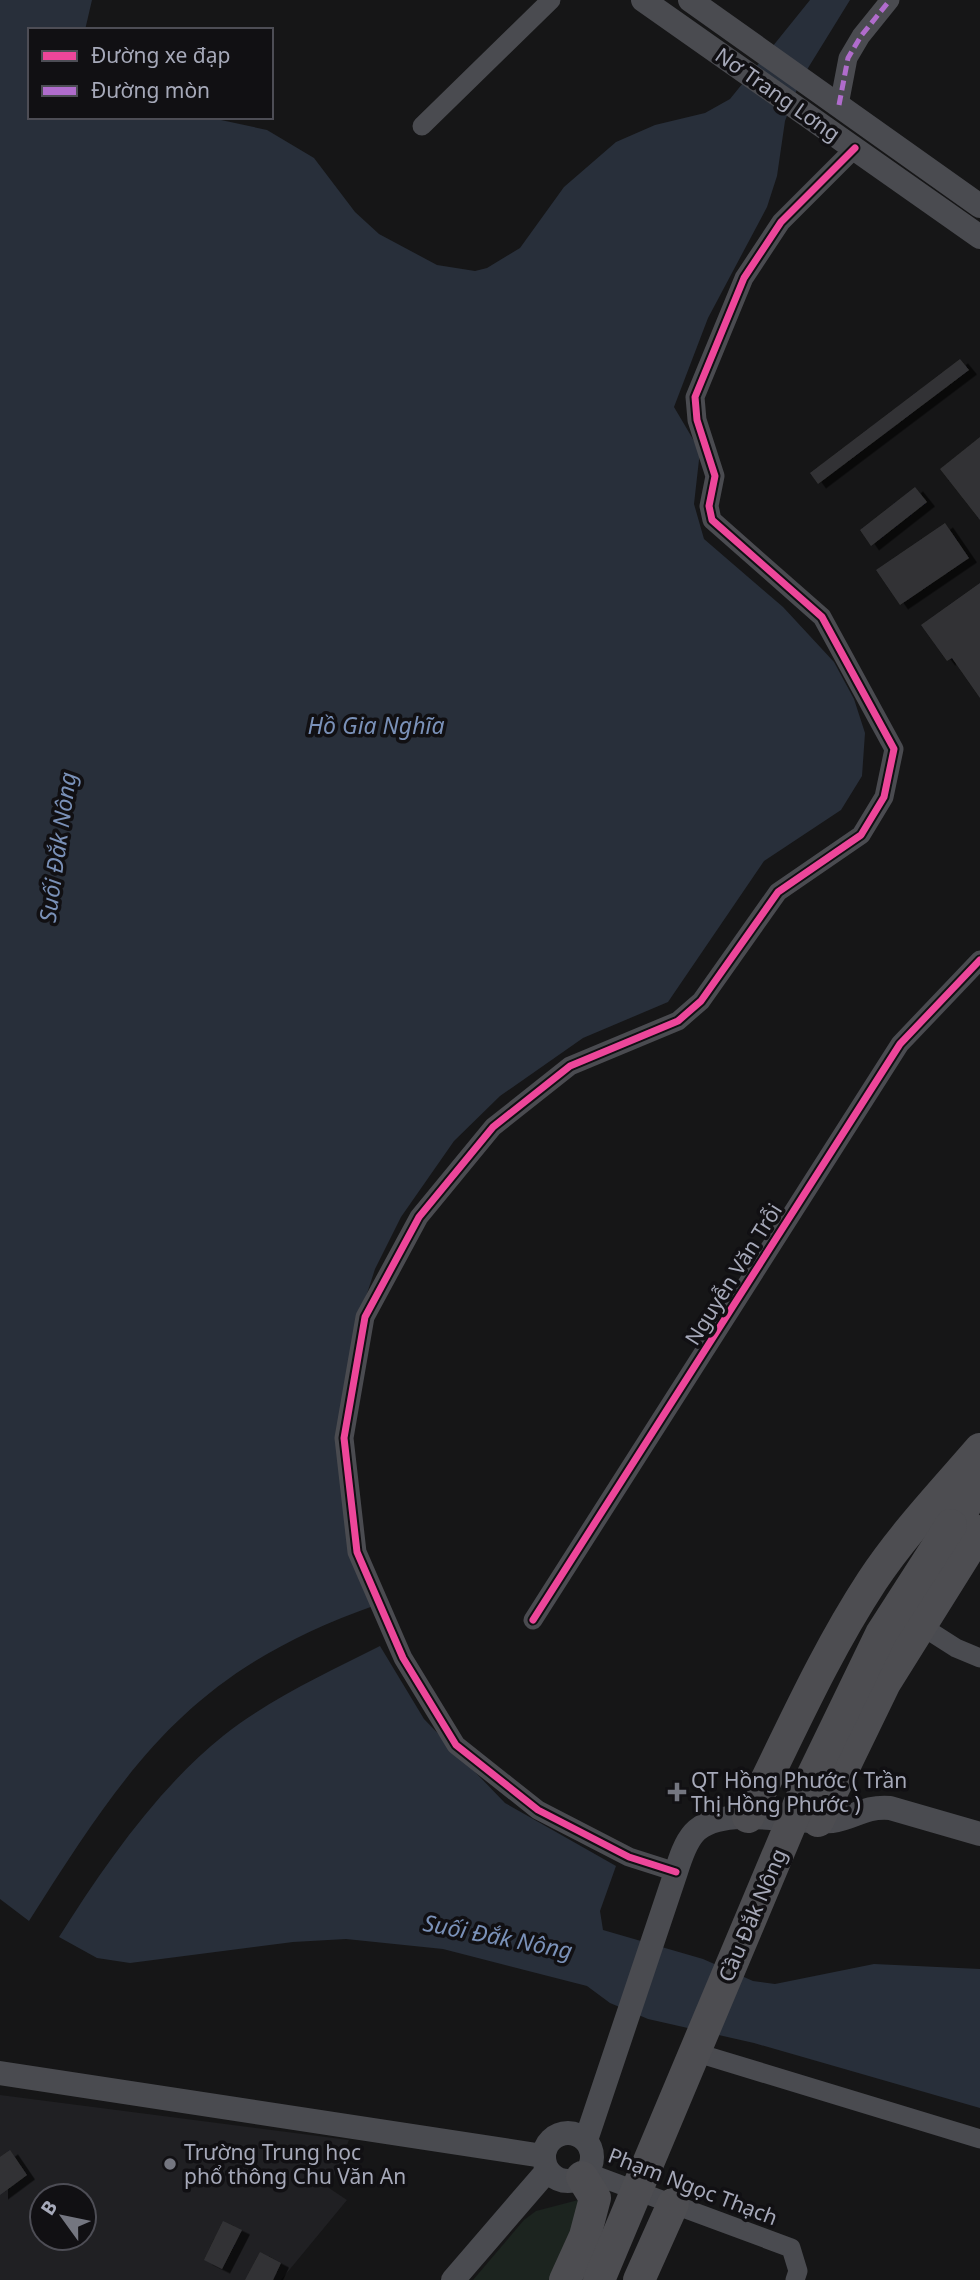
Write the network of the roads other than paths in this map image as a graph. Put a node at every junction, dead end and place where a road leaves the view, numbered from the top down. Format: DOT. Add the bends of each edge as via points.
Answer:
graph roads {
  1 [pos="551,0"];
  2 [pos="643,0"];
  3 [pos="690,0"];
  4 [pos="890,0"];
  5 [pos="839,105"];
  6 [pos="422,126"];
  7 [pos="855,148"];
  8 [pos="980,206"];
  9 [pos="980,237"];
  10 [pos="980,960"];
  11 [pos="980,1449"];
  12 [pos="980,1466"];
  13 [pos="969,1515"];
  14 [pos="533,1620"];
  15 [pos="920,1625"];
  16 [pos="980,1658"];
  17 [pos="748,1817"];
  18 [pos="818,1821"];
  19 [pos="980,1834"];
  20 [pos="676,1872"];
  21 [pos="694,2052"];
  22 [pos="0,2073"];
  23 [pos="980,2139"];
  24 [pos="586,2140"];
  25 [pos="545,2163"];
  26 [pos="585,2174"];
  27 [pos="673,2204"];
  28 [pos="453,2280"];
  29 [pos="565,2280"];
  30 [pos="599,2280"];
  31 [pos="639,2280"];
  32 [pos="795,2280"];
  1 -- 6 [label="street"];
  2 -- 7 [label="street, Nơ Trang Lơng"];
  3 -- 5 [label="street, Nơ Trang Lơng"];
  4 -- 5 [label="street" via="848,58"];
  5 -- 8 [label="street, Nơ Trang Lơng"];
  7 -- 9 [label="street, Nơ Trang Lơng"];
  7 -- 20 [label="street" via="781,222 744,278 695,397 697,420 715,476 709,506 712,520 822,617 894,749 884,797 861,835 778,892 701,1001 678,1021 570,1066 494,1127 419,1217 365,1317 344,1438 357,1552 403,1658 456,1745 538,1810 629,1857"];
  10 -- 14 [label="street, Nguyễn Văn Trỗi" via="901,1044"];
  11 -- 17 [label="main road" via="910,1531 854,1611"];
  12 -- 13 [label="main road"];
  13 -- 15 [label="main road"];
  13 -- 21 [label="main road, Cầu Đắk Nông, bridge" via="881,1634 802,1797"];
  15 -- 16 [label="street"];
  15 -- 18 [label="main road"];
  17 -- 18 [label="street"];
  17 -- 20 [label="street" via="711,1822 695,1831"];
  18 -- 19 [label="street" via="890,1808"];
  20 -- 24 [label="street"];
  21 -- 23 [label="street"];
  21 -- 30 [label="main road, Cầu Đắk Nông, bridge"];
  22 -- 25 [label="street"];
  24 -- 25 [label="street" via="563,2133 549,2141"];
  24 -- 26 [label="street" via="592,2156"];
  25 -- 26 [label="street" via="559,2180 567,2182"];
  25 -- 28 [label="street"];
  26 -- 27 [label="street, Phạm Ngọc Thạch"];
  26 -- 29 [label="main road" via="595,2198"];
  27 -- 31 [label="main road"];
  27 -- 32 [label="street, Phạm Ngọc Thạch" via="791,2248 798,2272"];
}
